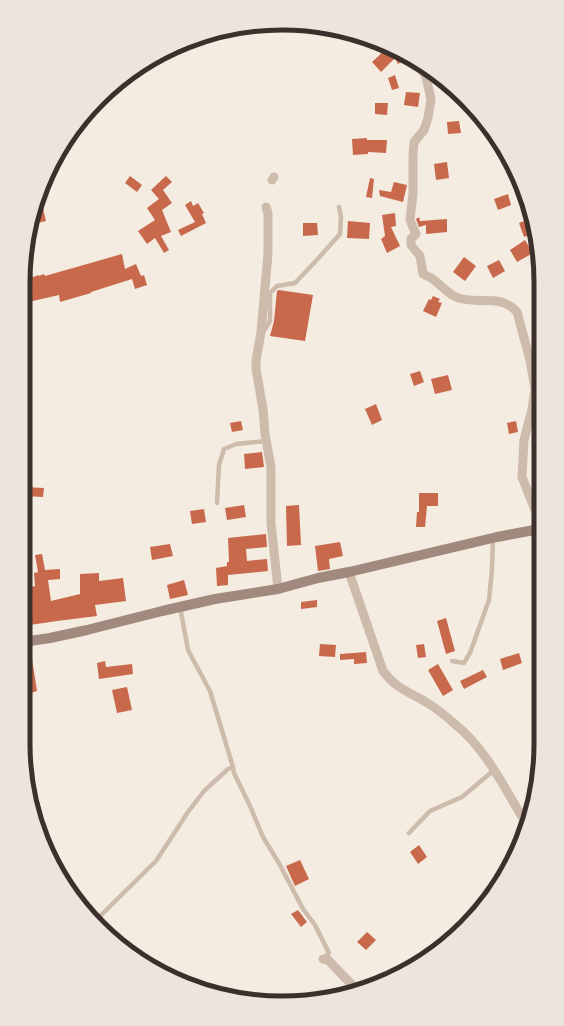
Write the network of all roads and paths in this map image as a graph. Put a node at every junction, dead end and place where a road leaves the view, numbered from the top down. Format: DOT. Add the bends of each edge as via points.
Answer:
graph roads {
  1 [pos="424,74"];
  2 [pos="266,207"];
  3 [pos="339,207"];
  4 [pos="260,336"];
  5 [pos="534,383"];
  6 [pos="534,396"];
  7 [pos="266,441"];
  8 [pos="217,503"];
  9 [pos="534,507"];
  10 [pos="534,530"];
  11 [pos="493,538"];
  12 [pos="349,572"];
  13 [pos="278,589"];
  14 [pos="180,607"];
  15 [pos="30,641"];
  16 [pos="452,661"];
  17 [pos="233,767"];
  18 [pos="494,770"];
  19 [pos="523,818"];
  20 [pos="409,833"];
  21 [pos="99,917"];
  22 [pos="323,959"];
  23 [pos="353,986"];
  1 -- 5 [label="street" via="431,99 424,130 414,142 410,220 416,234 411,239 411,245 420,256 423,274 433,278 456,297 501,301 513,307 517,312"];
  2 -- 4 [label="street" via="268,254"];
  3 -- 4 [label="lane" via="340,234 295,283 277,286 270,293 270,321"];
  4 -- 7 [label="street" via="256,369"];
  6 -- 9 [label="street" via="524,440 522,477"];
  7 -- 8 [label="lane" via="236,444 224,449 219,465"];
  7 -- 13 [label="street" via="271,468 271,523"];
  10 -- 11 [label="main road"];
  11 -- 12 [label="main road"];
  11 -- 16 [label="lane" via="488,600 470,653 464,662"];
  12 -- 13 [label="main road"];
  12 -- 18 [label="street" via="383,671 401,689 430,705 473,740"];
  13 -- 14 [label="main road"];
  14 -- 15 [label="main road"];
  14 -- 17 [label="lane" via="188,650 210,691"];
  17 -- 21 [label="lane" via="204,791 156,861"];
  17 -- 22 [label="lane" via="263,837 329,953"];
  18 -- 19 [label="street"];
  18 -- 20 [label="lane" via="462,797 430,811"];
  22 -- 23 [label="street" via="328,960"];
}
